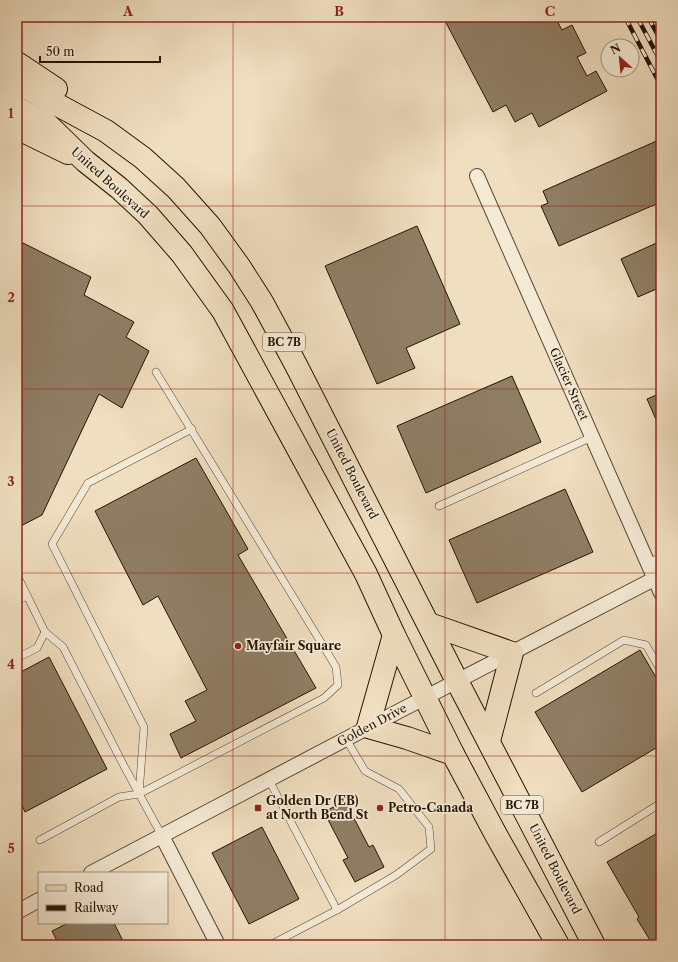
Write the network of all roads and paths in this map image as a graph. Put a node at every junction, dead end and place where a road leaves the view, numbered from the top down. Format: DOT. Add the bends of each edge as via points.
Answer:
graph roads {
  1 [pos="17,63"];
  2 [pos="17,83"];
  3 [pos="17,108"];
  4 [pos="17,128"];
  5 [pos="106,131"];
  6 [pos="85,161"];
  7 [pos="477,176"];
  8 [pos="156,372"];
  9 [pos="192,429"];
  10 [pos="592,437"];
  11 [pos="439,506"];
  12 [pos="661,557"];
  13 [pos="647,564"];
  14 [pos="17,575"];
  15 [pos="654,579"];
  16 [pos="661,593"];
  17 [pos="27,596"];
  18 [pos="17,601"];
  19 [pos="429,624"];
  20 [pos="46,632"];
  21 [pos="394,635"];
  22 [pos="512,653"];
  23 [pos="17,658"];
  24 [pos="661,671"];
  25 [pos="457,681"];
  26 [pos="536,693"];
  27 [pos="425,697"];
  28 [pos="368,727"];
  29 [pos="346,739"];
  30 [pos="489,741"];
  31 [pos="453,754"];
  32 [pos="269,780"];
  33 [pos="139,794"];
  34 [pos="661,803"];
  35 [pos="162,836"];
  36 [pos="40,840"];
  37 [pos="599,842"];
  38 [pos="93,872"];
  39 [pos="38,901"];
  40 [pos="337,910"];
  41 [pos="17,912"];
  42 [pos="17,937"];
  43 [pos="21,945"];
  44 [pos="218,945"];
  45 [pos="270,945"];
  46 [pos="558,945"];
  47 [pos="594,945"];
  1 -- 5 [label="main road" via="67,96"];
  2 -- 5 [label="main road, United Boulevard / BC 7B"];
  3 -- 6 [label="main road, United Boulevard / BC 7B" via="46,123"];
  4 -- 6 [label="main road"];
  5 -- 19 [label="main road, United Boulevard / BC 7B" via="143,158 176,188 210,226 239,266 296,365"];
  6 -- 21 [label="main road, United Boulevard / BC 7B" via="148,215 182,254 223,311 366,574"];
  7 -- 10 [label="street, Glacier Street"];
  8 -- 9 [label="lane"];
  9 -- 33 [label="lane" via="88,483 52,544 144,727"];
  9 -- 33 [label="lane" via="336,667 338,685 324,698"];
  10 -- 11 [label="lane"];
  10 -- 13 [label="street, Glacier Street"];
  12 -- 13 [label="lane"];
  13 -- 15 [label="street, Glacier Street"];
  14 -- 17 [label="lane"];
  15 -- 16 [label="street, Glacier Street"];
  15 -- 22 [label="street, Golden Drive"];
  17 -- 18 [label="lane"];
  17 -- 20 [label="lane"];
  19 -- 22 [label="main road"];
  19 -- 25 [label="main road, United Boulevard / BC 7B"];
  20 -- 23 [label="lane" via="37,648"];
  20 -- 33 [label="lane" via="64,647"];
  21 -- 27 [label="main road, United Boulevard / BC 7B"];
  21 -- 28 [label="main road"];
  22 -- 25 [label="street, Golden Drive"];
  22 -- 30 [label="main road"];
  24 -- 26 [label="lane" via="646,645 624,640"];
  25 -- 27 [label="street, Golden Drive"];
  25 -- 30 [label="main road, United Boulevard / BC 7B"];
  27 -- 28 [label="street, Golden Drive"];
  27 -- 31 [label="main road, United Boulevard / BC 7B"];
  28 -- 29 [label="street, Golden Drive"];
  28 -- 31 [label="main road"];
  29 -- 32 [label="street, Golden Drive"];
  29 -- 40 [label="lane" via="364,771 399,789 429,827 431,849 396,875"];
  30 -- 47 [label="main road, United Boulevard / BC 7B"];
  31 -- 46 [label="main road, United Boulevard / BC 7B"];
  32 -- 35 [label="street, Golden Drive"];
  32 -- 40 [label="lane"];
  33 -- 35 [label="lane"];
  33 -- 36 [label="lane" via="119,797"];
  34 -- 37 [label="lane"];
  35 -- 38 [label="street, Golden Drive"];
  35 -- 44 [label="street"];
  39 -- 41 [label="street"];
  40 -- 45 [label="lane"];
  42 -- 43 [label="lane"];
}
